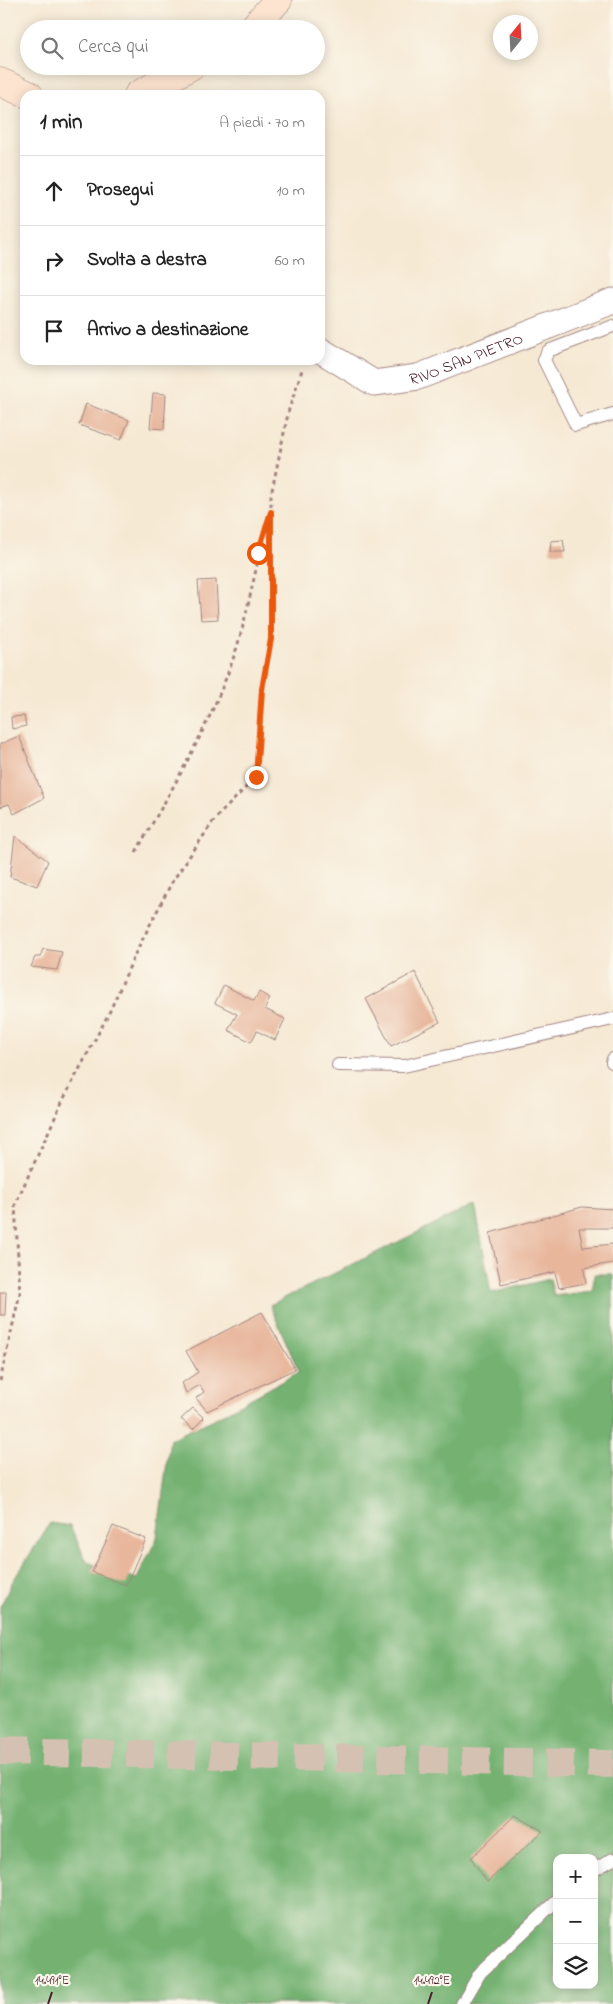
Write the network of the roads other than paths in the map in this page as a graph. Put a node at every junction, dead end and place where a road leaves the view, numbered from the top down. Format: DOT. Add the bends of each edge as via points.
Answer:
graph roads {
  1 [pos="278,0"];
  2 [pos="260,20"];
  3 [pos="175,75"];
  4 [pos="0,82"];
  5 [pos="147,90"];
  6 [pos="20,91"];
  7 [pos="613,302"];
  8 [pos="613,326"];
  9 [pos="325,353"];
  10 [pos="613,414"];
  11 [pos="613,1019"];
  12 [pos="338,1065"];
  13 [pos="613,1859"];
  14 [pos="598,1868"];
  15 [pos="553,1904"];
  16 [pos="462,2004"];
  1 -- 2 [label="main road"];
  3 -- 5 [label="main road"];
  4 -- 6 [label="main road"];
  7 -- 9 [label="street, RIVO SAN PIETRO" via="418,377 374,383"];
  8 -- 10 [label="lane" via="548,351 544,360 576,425"];
  11 -- 12 [label="lane" via="404,1066"];
  13 -- 14 [label="lane"];
  15 -- 16 [label="lane" via="480,1973"];
}
